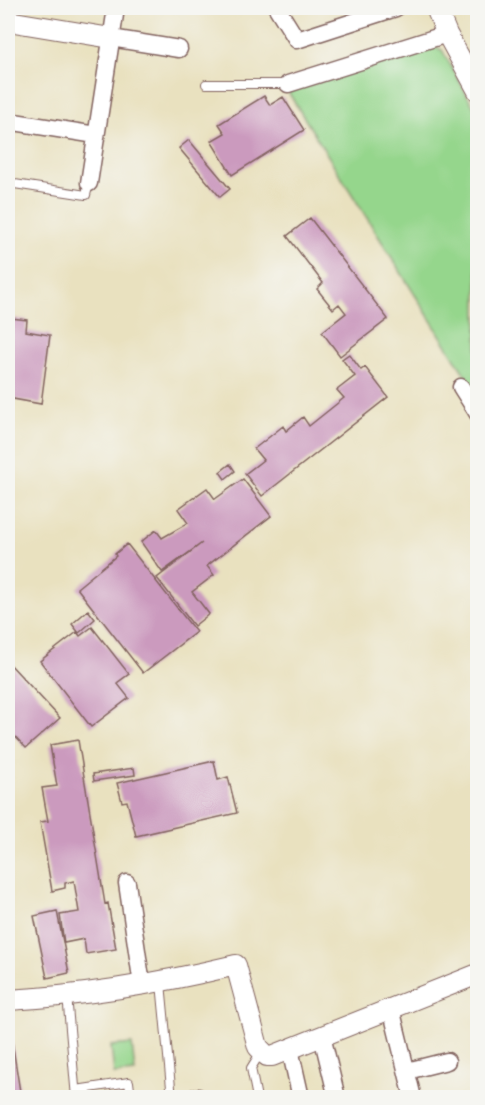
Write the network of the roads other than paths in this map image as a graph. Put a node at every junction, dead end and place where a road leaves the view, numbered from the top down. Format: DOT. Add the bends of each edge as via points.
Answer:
graph roads {
  1 [pos="116,8"];
  2 [pos="276,8"];
  3 [pos="396,8"];
  4 [pos="436,8"];
  5 [pos="8,21"];
  6 [pos="447,34"];
  7 [pos="111,38"];
  8 [pos="179,49"];
  9 [pos="206,84"];
  10 [pos="288,84"];
  11 [pos="477,91"];
  12 [pos="8,121"];
  13 [pos="96,135"];
  14 [pos="8,183"];
  15 [pos="89,183"];
  16 [pos="461,387"];
  17 [pos="477,414"];
  18 [pos="127,883"];
  19 [pos="477,974"];
  20 [pos="152,984"];
  21 [pos="67,995"];
  22 [pos="8,1000"];
  23 [pos="391,1008"];
  24 [pos="322,1036"];
  25 [pos="290,1049"];
  26 [pos="261,1052"];
  27 [pos="447,1061"];
  28 [pos="407,1071"];
  29 [pos="76,1094"];
  30 [pos="198,1097"];
  31 [pos="131,1098"];
  32 [pos="172,1098"];
  33 [pos="192,1098"];
  34 [pos="257,1098"];
  35 [pos="301,1098"];
  36 [pos="337,1098"];
  37 [pos="413,1098"];
  1 -- 7 [label="street"];
  2 -- 3 [label="street" via="297,40"];
  4 -- 6 [label="street"];
  5 -- 7 [label="street"];
  6 -- 10 [label="street"];
  6 -- 11 [label="street"];
  7 -- 8 [label="street"];
  7 -- 13 [label="street"];
  9 -- 10 [label="lane"];
  12 -- 13 [label="street"];
  13 -- 15 [label="street"];
  14 -- 15 [label="lane" via="86,195"];
  16 -- 17 [label="street"];
  18 -- 20 [label="street"];
  19 -- 23 [label="street"];
  20 -- 21 [label="street"];
  20 -- 26 [label="street" via="236,965"];
  20 -- 32 [label="lane"];
  21 -- 22 [label="street"];
  21 -- 29 [label="lane"];
  23 -- 24 [label="street"];
  23 -- 28 [label="street"];
  24 -- 25 [label="street"];
  24 -- 36 [label="street"];
  25 -- 26 [label="street" via="272,1056"];
  25 -- 35 [label="street"];
  26 -- 34 [label="lane" via="251,1068"];
  27 -- 28 [label="street"];
  28 -- 37 [label="street"];
  29 -- 31 [label="lane" via="129,1082"];
  30 -- 33 [label="street"];
}
